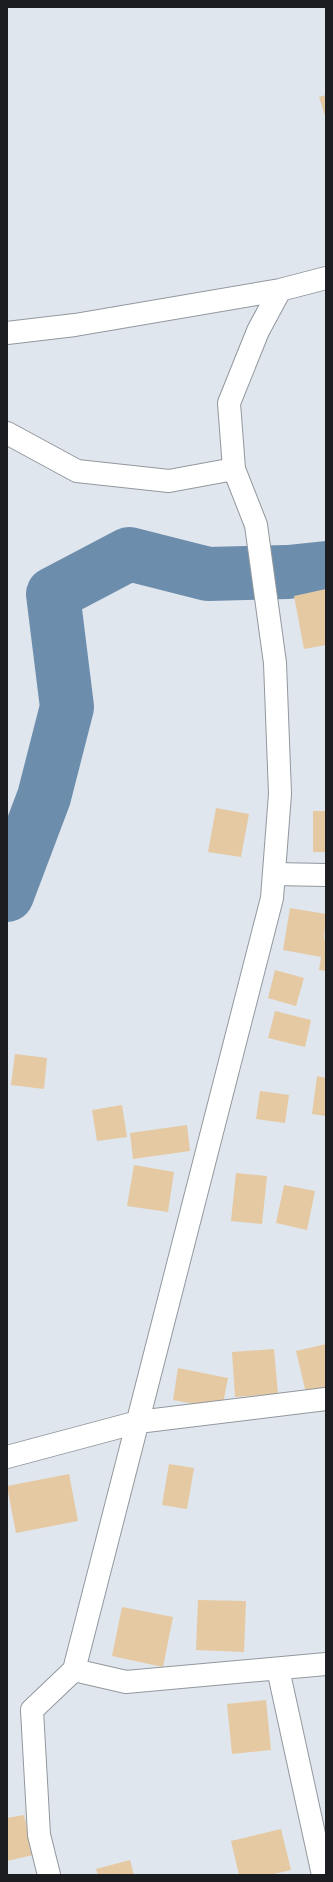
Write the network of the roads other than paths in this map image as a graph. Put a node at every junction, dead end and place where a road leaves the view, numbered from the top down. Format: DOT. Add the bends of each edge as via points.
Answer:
graph roads {
  1 [pos="326,278"];
  2 [pos="280,290"];
  3 [pos="7,333"];
  4 [pos="7,433"];
  5 [pos="234,469"];
  6 [pos="274,874"];
  7 [pos="326,875"];
  8 [pos="326,1399"];
  9 [pos="138,1422"];
  10 [pos="7,1457"];
  11 [pos="326,1664"];
  12 [pos="278,1669"];
  13 [pos="74,1670"];
  14 [pos="49,1875"];
  15 [pos="323,1875"];
  1 -- 2 [label="street"];
  2 -- 3 [label="street" via="75,325"];
  2 -- 5 [label="street" via="258,331 229,403"];
  4 -- 5 [label="street" via="77,471 169,481"];
  5 -- 6 [label="street" via="256,525 275,663 280,794"];
  6 -- 7 [label="street"];
  6 -- 9 [label="street" via="270,905"];
  8 -- 9 [label="street"];
  9 -- 10 [label="street"];
  9 -- 13 [label="street"];
  11 -- 12 [label="street"];
  12 -- 13 [label="street" via="126,1682"];
  12 -- 15 [label="street"];
  13 -- 14 [label="street" via="32,1710 39,1835"];
}
